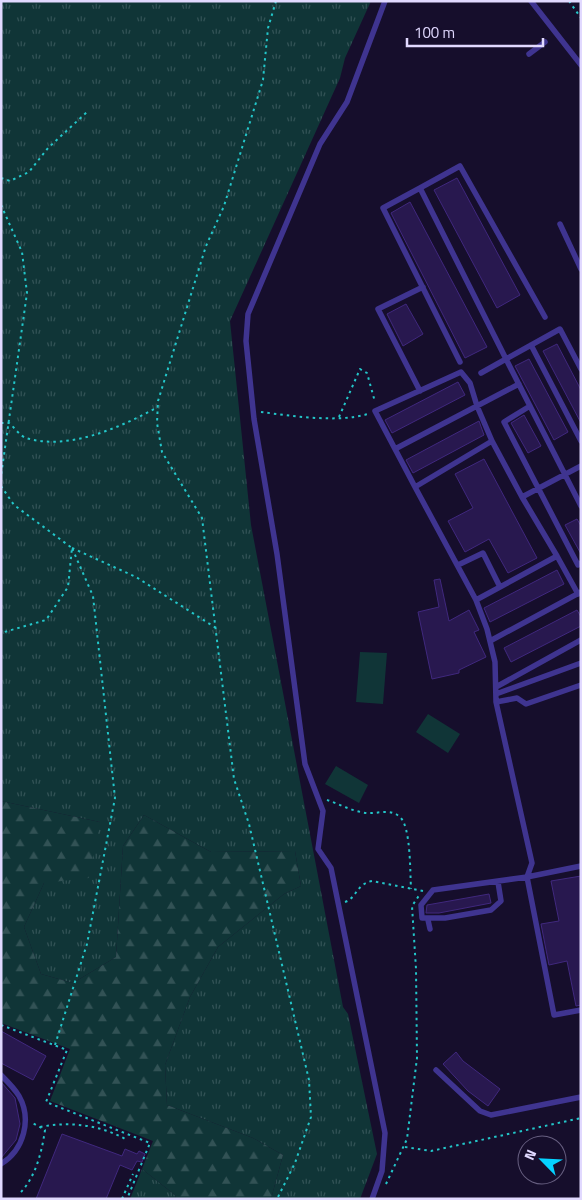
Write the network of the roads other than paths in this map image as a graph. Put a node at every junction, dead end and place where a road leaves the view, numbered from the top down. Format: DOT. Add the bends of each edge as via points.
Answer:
graph roads {
  1 [pos="384,1"];
  2 [pos="532,1"];
  3 [pos="545,42"];
  4 [pos="529,54"];
  5 [pos="581,65"];
  6 [pos="420,188"];
  7 [pos="560,224"];
  8 [pos="581,269"];
  9 [pos="423,287"];
  10 [pos="545,317"];
  11 [pos="531,345"];
  12 [pos="506,359"];
  13 [pos="460,362"];
  14 [pos="581,369"];
  15 [pos="481,373"];
  16 [pos="519,384"];
  17 [pos="420,391"];
  18 [pos="477,406"];
  19 [pos="530,406"];
  20 [pos="492,441"];
  21 [pos="581,441"];
  22 [pos="395,449"];
  23 [pos="581,466"];
  24 [pos="565,474"];
  25 [pos="415,487"];
  26 [pos="538,488"];
  27 [pos="522,496"];
  28 [pos="581,506"];
  29 [pos="557,556"];
  30 [pos="581,563"];
  31 [pos="458,565"];
  32 [pos="500,587"];
  33 [pos="579,593"];
  34 [pos="476,600"];
  35 [pos="581,640"];
  36 [pos="490,641"];
  37 [pos="581,663"];
  38 [pos="581,684"];
  39 [pos="496,690"];
  40 [pos="496,702"];
  41 [pos="581,866"];
  42 [pos="527,878"];
  43 [pos="498,882"];
  44 [pos="428,920"];
  45 [pos="430,929"];
  46 [pos="581,1010"];
  47 [pos="436,1070"];
  48 [pos="1,1075"];
  49 [pos="581,1098"];
  50 [pos="1,1164"];
  51 [pos="372,1199"];
  1 -- 51 [label="lane" via="347,102 320,144 248,314 246,341 253,412 277,554 306,764 323,811 318,849 331,868 385,1134 382,1171"];
  2 -- 5 [label="lane"];
  3 -- 4 [label="lane"];
  6 -- 9 [label="lane" via="383,208"];
  6 -- 10 [label="lane" via="460,166"];
  6 -- 12 [label="lane"];
  7 -- 8 [label="lane"];
  9 -- 13 [label="lane"];
  9 -- 17 [label="lane" via="378,309"];
  11 -- 12 [label="lane"];
  11 -- 14 [label="lane" via="560,329"];
  11 -- 21 [label="lane"];
  12 -- 15 [label="lane"];
  12 -- 16 [label="lane"];
  16 -- 18 [label="lane"];
  16 -- 19 [label="lane"];
  17 -- 18 [label="lane" via="461,372 470,383"];
  17 -- 22 [label="lane" via="375,411"];
  18 -- 20 [label="lane"];
  18 -- 22 [label="lane"];
  19 -- 24 [label="lane"];
  19 -- 26 [label="lane" via="504,422"];
  20 -- 25 [label="lane"];
  20 -- 27 [label="lane"];
  22 -- 25 [label="lane"];
  23 -- 24 [label="lane"];
  24 -- 26 [label="lane"];
  24 -- 28 [label="lane"];
  25 -- 31 [label="lane"];
  26 -- 27 [label="lane"];
  26 -- 30 [label="lane" via="578,565"];
  27 -- 29 [label="lane"];
  29 -- 32 [label="lane"];
  29 -- 33 [label="lane"];
  31 -- 32 [label="lane" via="483,553"];
  31 -- 34 [label="lane"];
  32 -- 34 [label="lane"];
  33 -- 36 [label="lane"];
  34 -- 36 [label="lane"];
  35 -- 39 [label="lane"];
  36 -- 39 [label="lane"];
  37 -- 39 [label="lane"];
  38 -- 40 [label="lane" via="526,704 517,698"];
  39 -- 40 [label="lane"];
  40 -- 42 [label="lane" via="532,863"];
  41 -- 42 [label="lane"];
  42 -- 43 [label="lane"];
  42 -- 46 [label="lane" via="554,1015"];
  43 -- 44 [label="lane" via="501,901 491,910"];
  43 -- 44 [label="lane" via="433,890 421,905 422,918"];
  44 -- 45 [label="lane"];
  47 -- 49 [label="lane" via="480,1111 491,1115"];
  48 -- 50 [label="lane" via="19,1096 27,1120 20,1144"];
}
